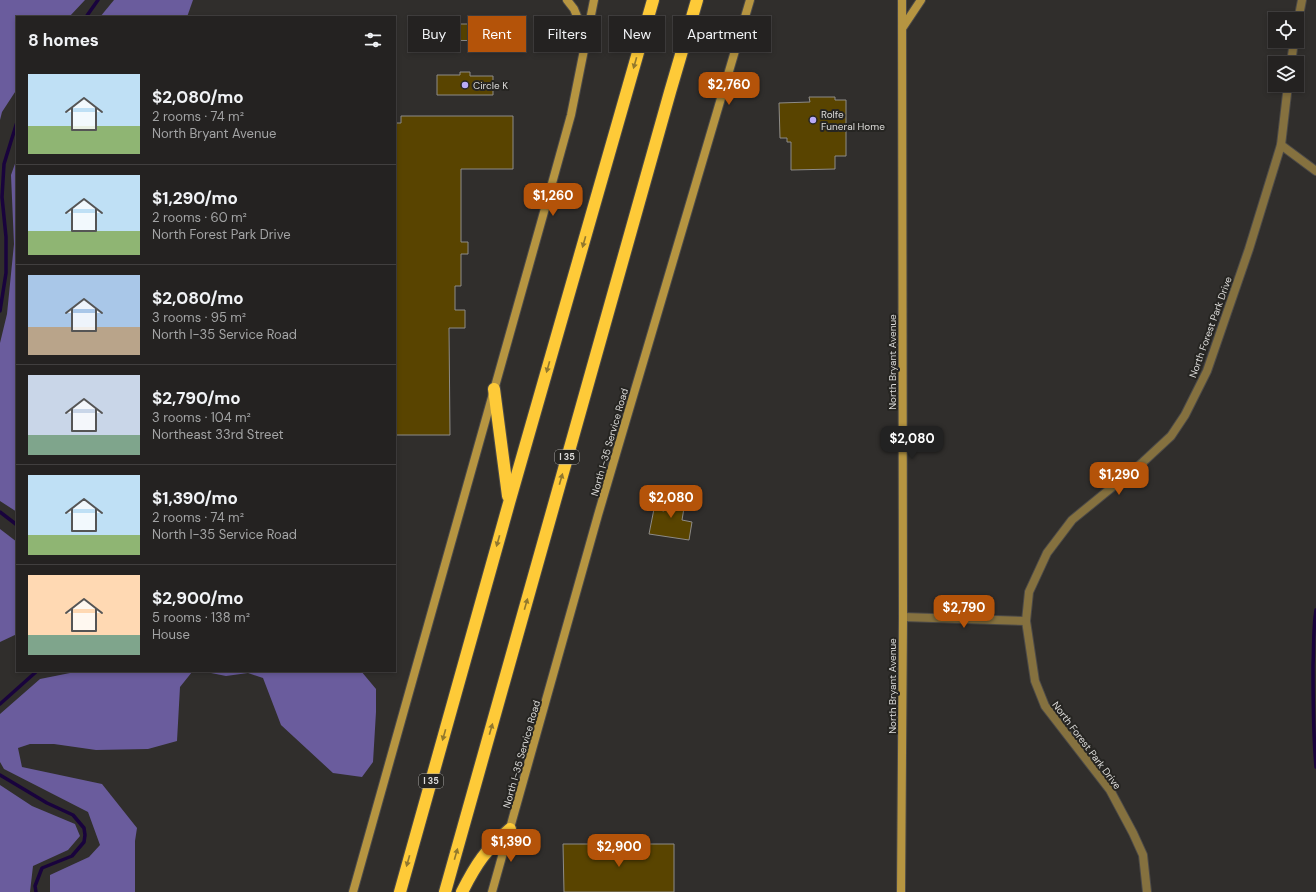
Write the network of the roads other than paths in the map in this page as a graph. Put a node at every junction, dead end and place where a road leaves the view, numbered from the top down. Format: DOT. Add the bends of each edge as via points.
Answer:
graph roads {
  1 [pos="567,0"];
  2 [pos="594,0"];
  3 [pos="653,0"];
  4 [pos="697,0"];
  5 [pos="750,0"];
  6 [pos="902,0"];
  7 [pos="921,0"];
  8 [pos="1302,0"];
  9 [pos="1300,12"];
  10 [pos="577,16"];
  11 [pos="591,16"];
  12 [pos="902,28"];
  13 [pos="583,52"];
  14 [pos="1287,92"];
  15 [pos="1281,145"];
  16 [pos="1316,171"];
  17 [pos="494,389"];
  18 [pos="509,503"];
  19 [pos="903,617"];
  20 [pos="1026,621"];
  21 [pos="510,829"];
  22 [pos="353,892"];
  23 [pos="400,892"];
  24 [pos="445,892"];
  25 [pos="462,892"];
  26 [pos="492,892"];
  27 [pos="901,892"];
  28 [pos="1147,892"];
  1 -- 10 [label="main road"];
  2 -- 11 [label="main road"];
  3 -- 18 [label="highway, I 35, one-way"];
  24 -- 4 [label="highway, I 35, one-way"];
  5 -- 21 [label="main road, North I-35 Service Road" via="598,516"];
  6 -- 12 [label="main road, North Bryant Avenue"];
  7 -- 12 [label="main road"];
  8 -- 9 [label="street"];
  12 -- 19 [label="main road, North Bryant Avenue"];
  13 -- 17 [label="main road" via="569,122"];
  14 -- 15 [label="street, North Forest Park Drive"];
  15 -- 16 [label="street"];
  15 -- 20 [label="street, North Forest Park Drive" via="1207,371 1186,415 1171,436 1138,467 1072,520 1047,553 1030,592"];
  17 -- 18 [label="highway"];
  17 -- 22 [label="main road"];
  18 -- 23 [label="highway, I 35, one-way"];
  19 -- 20 [label="street"];
  19 -- 27 [label="main road, North Bryant Avenue"];
  20 -- 28 [label="street, North Forest Park Drive" via="1035,681 1045,706 1110,790 1143,855"];
  21 -- 25 [label="highway" via="484,854"];
  21 -- 26 [label="main road, North I-35 Service Road"];
}
